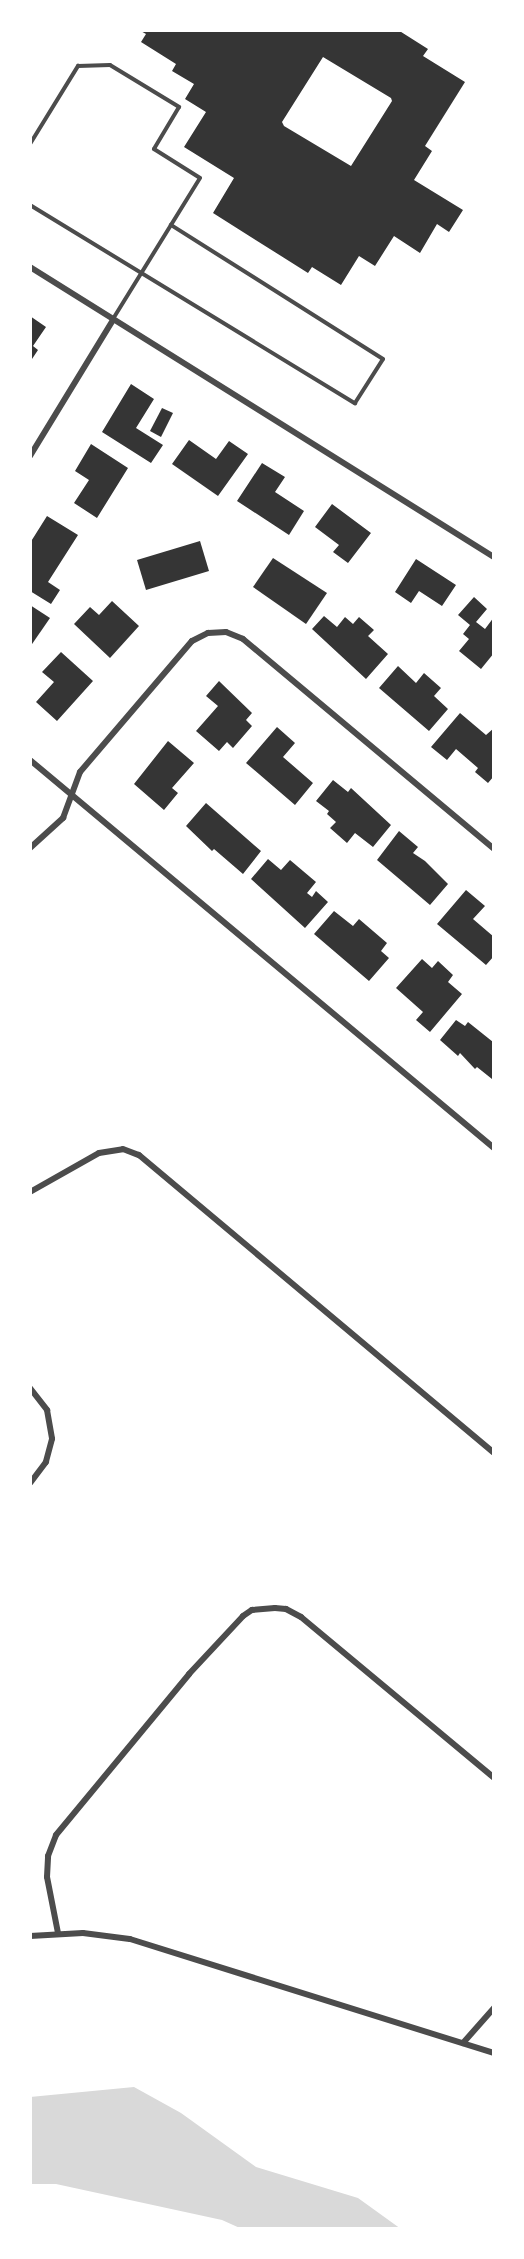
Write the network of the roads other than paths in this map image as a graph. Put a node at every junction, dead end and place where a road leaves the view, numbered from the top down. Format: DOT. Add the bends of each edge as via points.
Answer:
graph roads {
  1 [pos="30,144"];
  2 [pos="30,205"];
  3 [pos="171,225"];
  4 [pos="30,267"];
  5 [pos="142,271"];
  6 [pos="113,320"];
  7 [pos="30,456"];
  8 [pos="494,557"];
  9 [pos="30,760"];
  10 [pos="72,795"];
  11 [pos="30,848"];
  12 [pos="494,849"];
  13 [pos="494,1148"];
  14 [pos="30,1192"];
  15 [pos="30,1388"];
  16 [pos="494,1453"];
  17 [pos="30,1483"];
  18 [pos="494,1778"];
  19 [pos="58,1934"];
  20 [pos="30,1936"];
  21 [pos="494,2008"];
  22 [pos="463,2043"];
  23 [pos="494,2053"];
  1 -- 3 [label="lane" via="78,66 110,65 179,107 154,149 200,178"];
  2 -- 5 [label="lane"];
  3 -- 5 [label="lane"];
  3 -- 5 [label="lane" via="383,359 355,403"];
  4 -- 6 [label="street"];
  5 -- 6 [label="lane"];
  6 -- 7 [label="street"];
  6 -- 8 [label="street"];
  9 -- 10 [label="street"];
  10 -- 11 [label="street" via="63,818"];
  10 -- 12 [label="street" via="80,772 192,641 208,633 226,632 243,639"];
  10 -- 13 [label="street"];
  14 -- 16 [label="street" via="99,1153 123,1149 139,1155"];
  15 -- 17 [label="street" via="47,1410 52,1439 46,1462"];
  18 -- 19 [label="street" via="302,1617 286,1609 252,1610 189,1674 62,1826 48,1856 47,1876"];
  19 -- 20 [label="street"];
  19 -- 22 [label="street" via="130,1939"];
  21 -- 22 [label="street"];
  22 -- 23 [label="street"];
}
